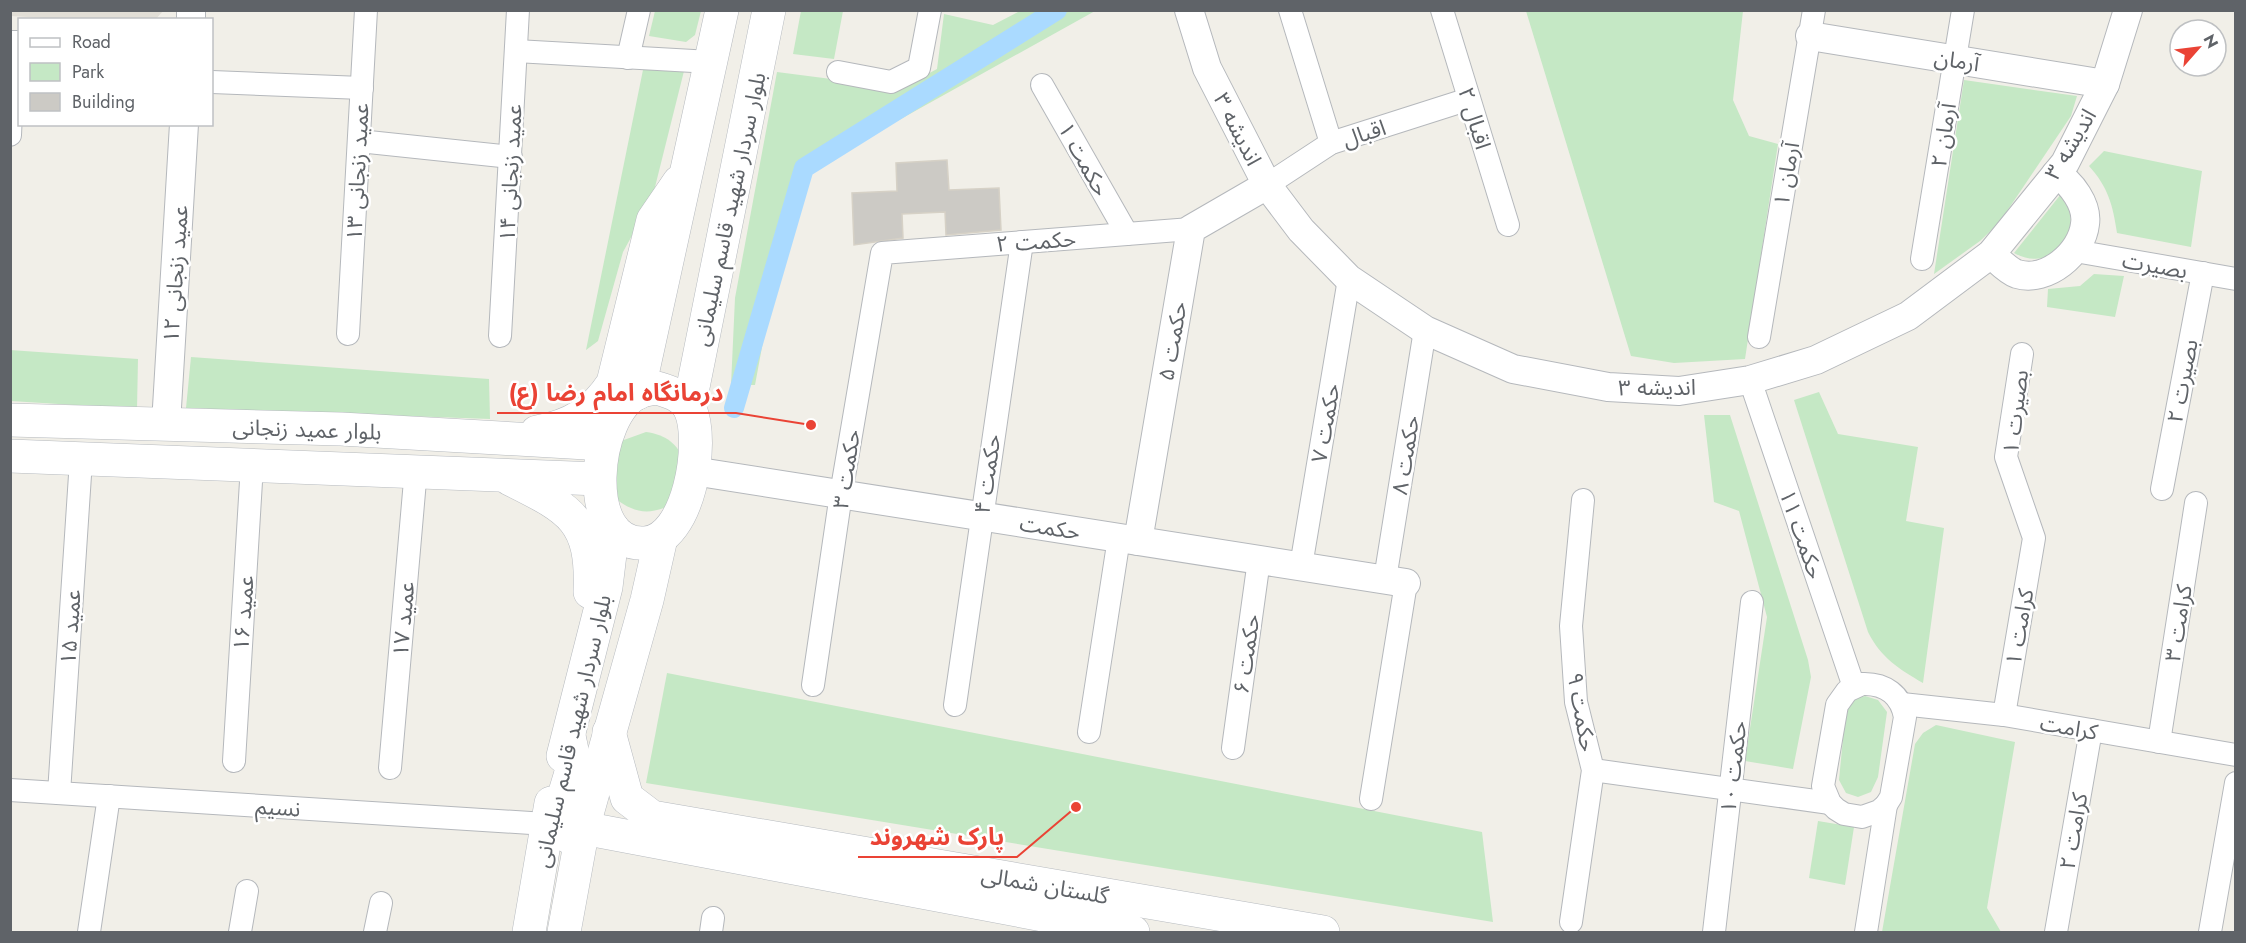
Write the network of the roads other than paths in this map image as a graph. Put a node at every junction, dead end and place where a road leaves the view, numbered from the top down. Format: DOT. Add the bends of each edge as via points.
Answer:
graph roads {
  1 [pos="366,10"];
  2 [pos="519,10"];
  3 [pos="639,10"];
  4 [pos="722,10"];
  5 [pos="769,10"];
  6 [pos="930,10"];
  7 [pos="1189,10"];
  8 [pos="1290,10"];
  9 [pos="1442,10"];
  10 [pos="1964,10"];
  11 [pos="2128,10"];
  12 [pos="1812,23"];
  13 [pos="15,45"];
  14 [pos="516,51"];
  15 [pos="628,58"];
  16 [pos="1955,60"];
  17 [pos="711,62"];
  18 [pos="838,72"];
  19 [pos="213,82"];
  20 [pos="2104,84"];
  21 [pos="1042,85"];
  22 [pos="362,88"];
  23 [pos="1469,99"];
  24 [pos="184,126"];
  25 [pos="10,135"];
  26 [pos="359,141"];
  27 [pos="1331,143"];
  28 [pos="511,157"];
  29 [pos="689,168"];
  30 [pos="2056,174"];
  31 [pos="1267,185"];
  32 [pos="1508,225"];
  33 [pos="1191,229"];
  34 [pos="1127,234"];
  35 [pos="1022,242"];
  36 [pos="2075,251"];
  37 [pos="882,254"];
  38 [pos="1991,254"];
  39 [pos="1922,259"];
  40 [pos="2203,273"];
  41 [pos="1349,279"];
  42 [pos="2235,279"];
  43 [pos="655,326"];
  44 [pos="1425,330"];
  45 [pos="348,334"];
  46 [pos="702,335"];
  47 [pos="500,336"];
  48 [pos="1759,337"];
  49 [pos="2022,354"];
  50 [pos="1750,380"];
  51 [pos="638,393"];
  52 [pos="689,407"];
  53 [pos="10,420"];
  54 [pos="166,424"];
  55 [pos="498,439"];
  56 [pos="563,442"];
  57 [pos="604,444"];
  58 [pos="10,456"];
  59 [pos="81,460"];
  60 [pos="252,465"];
  61 [pos="416,470"];
  62 [pos="693,471"];
  63 [pos="498,473"];
  64 [pos="558,476"];
  65 [pos="600,479"];
  66 [pos="2162,489"];
  67 [pos="841,494"];
  68 [pos="1583,501"];
  69 [pos="2196,503"];
  70 [pos="981,516"];
  71 [pos="613,530"];
  72 [pos="661,538"];
  73 [pos="2034,538"];
  74 [pos="1128,539"];
  75 [pos="1259,560"];
  76 [pos="1301,566"];
  77 [pos="1396,581"];
  78 [pos="606,587"];
  79 [pos="647,600"];
  80 [pos="1752,602"];
  81 [pos="588,652"];
  82 [pos="813,685"];
  83 [pos="1854,687"];
  84 [pos="1902,704"];
  85 [pos="955,705"];
  86 [pos="2004,715"];
  87 [pos="2091,730"];
  88 [pos="609,732"];
  89 [pos="1089,732"];
  90 [pos="568,735"];
  91 [pos="2159,742"];
  92 [pos="1233,748"];
  93 [pos="2235,755"];
  94 [pos="234,761"];
  95 [pos="390,768"];
  96 [pos="1593,770"];
  97 [pos="2235,783"];
  98 [pos="1731,789"];
  99 [pos="10,790"];
  100 [pos="59,793"];
  101 [pos="109,796"];
  102 [pos="1371,799"];
  103 [pos="1830,803"];
  104 [pos="1886,805"];
  105 [pos="546,824"];
  106 [pos="583,828"];
  107 [pos="247,891"];
  108 [pos="381,903"];
  109 [pos="1571,922"];
  110 [pos="1112,931"];
  111 [pos="89,933"];
  112 [pos="240,933"];
  113 [pos="375,933"];
  114 [pos="529,933"];
  115 [pos="564,933"];
  116 [pos="1323,933"];
  117 [pos="1714,933"];
  118 [pos="1866,933"];
  119 [pos="2056,933"];
  120 [pos="2210,933"];
  1 -- 22 [label="street, عمید زنجانی ۱۳"];
  2 -- 14 [label="street, عمید زنجانی ۱۴"];
  3 -- 15 [label="street"];
  4 -- 17 [label="main road"];
  5 -- 46 [label="main road, بلوار سردار شهید قاسم سلیمانی"];
  6 -- 18 [label="street" via="919,68 891,82"];
  7 -- 31 [label="street, اندیشه ۳" via="1207,68"];
  8 -- 27 [label="street"];
  9 -- 23 [label="street, اقبال ۲"];
  10 -- 16 [label="street, آرمان ۲"];
  11 -- 20 [label="street, اندیشه ۳"];
  12 -- 16 [label="street, آرمان"];
  12 -- 48 [label="street, آرمان ۱"];
  13 -- 25 [label="street"];
  14 -- 15 [label="street"];
  14 -- 28 [label="street, عمید زنجانی ۱۴"];
  15 -- 17 [label="street"];
  16 -- 20 [label="street, آرمان"];
  16 -- 39 [label="street, آرمان ۲"];
  17 -- 29 [label="main road"];
  19 -- 22 [label="street"];
  20 -- 30 [label="street, اندیشه ۳"];
  21 -- 34 [label="street, حکمت ۱"];
  22 -- 26 [label="street, عمید زنجانی ۱۳"];
  23 -- 27 [label="street, اقبال"];
  23 -- 32 [label="street, اقبال ۲"];
  24 -- 54 [label="street, عمید زنجانی ۱۲"];
  26 -- 28 [label="street"];
  26 -- 45 [label="street, عمید زنجانی ۱۳"];
  27 -- 31 [label="street, اقبال"];
  28 -- 47 [label="street, عمید زنجانی ۱۴"];
  29 -- 43 [label="main road"];
  29 -- 55 [label="main road" via="653,220 620,360 613,383 601,401 580,419 555,429"];
  30 -- 36 [label="street" via="2066,179 2078,196 2086,223"];
  30 -- 38 [label="street, اندیشه ۳"];
  31 -- 33 [label="street"];
  31 -- 41 [label="street, اندیشه ۳" via="1301,230"];
  33 -- 34 [label="street, حکمت ۲"];
  33 -- 74 [label="street, حکمت ۵"];
  34 -- 35 [label="street, حکمت ۲"];
  35 -- 37 [label="street, حکمت ۲"];
  35 -- 70 [label="street, حکمت ۴"];
  36 -- 38 [label="street" via="2037,275 2016,273"];
  36 -- 40 [label="street, بصیرت"];
  37 -- 67 [label="street, حکمت ۳"];
  38 -- 50 [label="street, اندیشه ۳" via="1908,316 1816,360"];
  40 -- 42 [label="street, بصیرت"];
  40 -- 66 [label="street, بصیرت ۲"];
  41 -- 44 [label="street, اندیشه ۳"];
  41 -- 76 [label="street, حکمت ۷"];
  43 -- 46 [label="main road" via="664,346 675,351 686,350"];
  43 -- 51 [label="main road"];
  44 -- 50 [label="street, اندیشه ۳" via="1513,369 1608,387 1679,391"];
  44 -- 77 [label="street, حکمت ۸"];
  46 -- 52 [label="main road, بلوار سردار شهید قاسم سلیمانی"];
  49 -- 73 [label="street, بصیرت ۱" via="2006,457"];
  50 -- 83 [label="street, حکمت ۱۱"];
  51 -- 52 [label="main road" via="657,388 676,393"];
  51 -- 57 [label="main road" via="624,404"];
  52 -- 62 [label="main road" via="696,439"];
  53 -- 54 [label="main road, بلوار عمید زنجانی"];
  54 -- 55 [label="main road, بلوار عمید زنجانی"];
  55 -- 56 [label="main road, بلوار عمید زنجانی"];
  56 -- 57 [label="main road, بلوار عمید زنجانی"];
  56 -- 64 [label="main road" via="574,453 573,464"];
  57 -- 65 [label="main road"];
  58 -- 59 [label="main road, بلوار عمید زنجانی"];
  59 -- 60 [label="main road, بلوار عمید زنجانی"];
  59 -- 100 [label="street, عمید ۱۵"];
  60 -- 61 [label="main road, بلوار عمید زنجانی"];
  60 -- 94 [label="street, عمید ۱۶"];
  61 -- 63 [label="main road, بلوار عمید زنجانی"];
  61 -- 95 [label="street, عمید ۱۷"];
  62 -- 67 [label="street, حکمت"];
  62 -- 72 [label="main road" via="682,509"];
  63 -- 64 [label="main road, بلوار عمید زنجانی"];
  63 -- 81 [label="main road" via="551,499 570,513 583,532 591,554"];
  64 -- 65 [label="main road, بلوار عمید زنجانی"];
  65 -- 71 [label="main road" via="602,499"];
  67 -- 70 [label="street, حکمت"];
  67 -- 82 [label="street, حکمت ۳"];
  68 -- 96 [label="street, حکمت ۹" via="1571,626 1576,702"];
  69 -- 91 [label="street, کرامت ۳"];
  70 -- 74 [label="street, حکمت"];
  70 -- 85 [label="street, حکمت ۴"];
  71 -- 72 [label="main road" via="627,540 645,543"];
  71 -- 78 [label="main road, بلوار سردار شهید قاسم سلیمانی"];
  72 -- 79 [label="main road, بلوار سردار شهید قاسم سلیمانی"];
  73 -- 86 [label="street, کرامت ۱"];
  74 -- 75 [label="street, حکمت"];
  74 -- 89 [label="street, حکمت ۵"];
  75 -- 76 [label="street, حکمت"];
  75 -- 92 [label="street, حکمت ۶"];
  76 -- 77 [label="street, حکمت"];
  77 -- 102 [label="street, حکمت ۸"];
  78 -- 79 [label="main road" via="626,577 637,580"];
  78 -- 81 [label="main road, بلوار سردار شهید قاسم سلیمانی"];
  79 -- 88 [label="main road, بلوار سردار شهید قاسم سلیمانی"];
  80 -- 98 [label="street, حکمت ۱۰"];
  81 -- 90 [label="main road, بلوار سردار شهید قاسم سلیمانی"];
  83 -- 84 [label="street" via="1879,685"];
  83 -- 103 [label="street" via="1837,705 1823,786"];
  84 -- 86 [label="street, کرامت"];
  84 -- 104 [label="street" via="1905,717 1891,798"];
  86 -- 87 [label="street, کرامت"];
  87 -- 91 [label="street, کرامت"];
  87 -- 119 [label="street, کرامت ۲"];
  88 -- 106 [label="main road, بلوار سردار شهید قاسم سلیمانی"];
  88 -- 116 [label="main road, گلستان شمالی" via="627,798 652,817"];
  90 -- 105 [label="main road, بلوار سردار شهید قاسم سلیمانی"];
  90 -- 106 [label="main road, گلستان شمالی" via="574,761 560,830 572,838"];
  91 -- 93 [label="street, کرامت"];
  96 -- 98 [label="street"];
  96 -- 109 [label="street, حکمت ۹"];
  97 -- 120 [label="street"];
  98 -- 103 [label="street"];
  98 -- 117 [label="street, حکمت ۱۰"];
  99 -- 100 [label="street, نسیم"];
  100 -- 101 [label="street, نسیم"];
  101 -- 105 [label="street, نسیم"];
  101 -- 111 [label="street"];
  103 -- 104 [label="street" via="1844,814 1862,817"];
  104 -- 118 [label="street"];
  105 -- 114 [label="main road, بلوار سردار شهید قاسم سلیمانی"];
  106 -- 110 [label="main road, گلستان شمالی"];
  106 -- 115 [label="main road, بلوار سردار شهید قاسم سلیمانی"];
  107 -- 112 [label="street"];
  108 -- 113 [label="street"];
}
